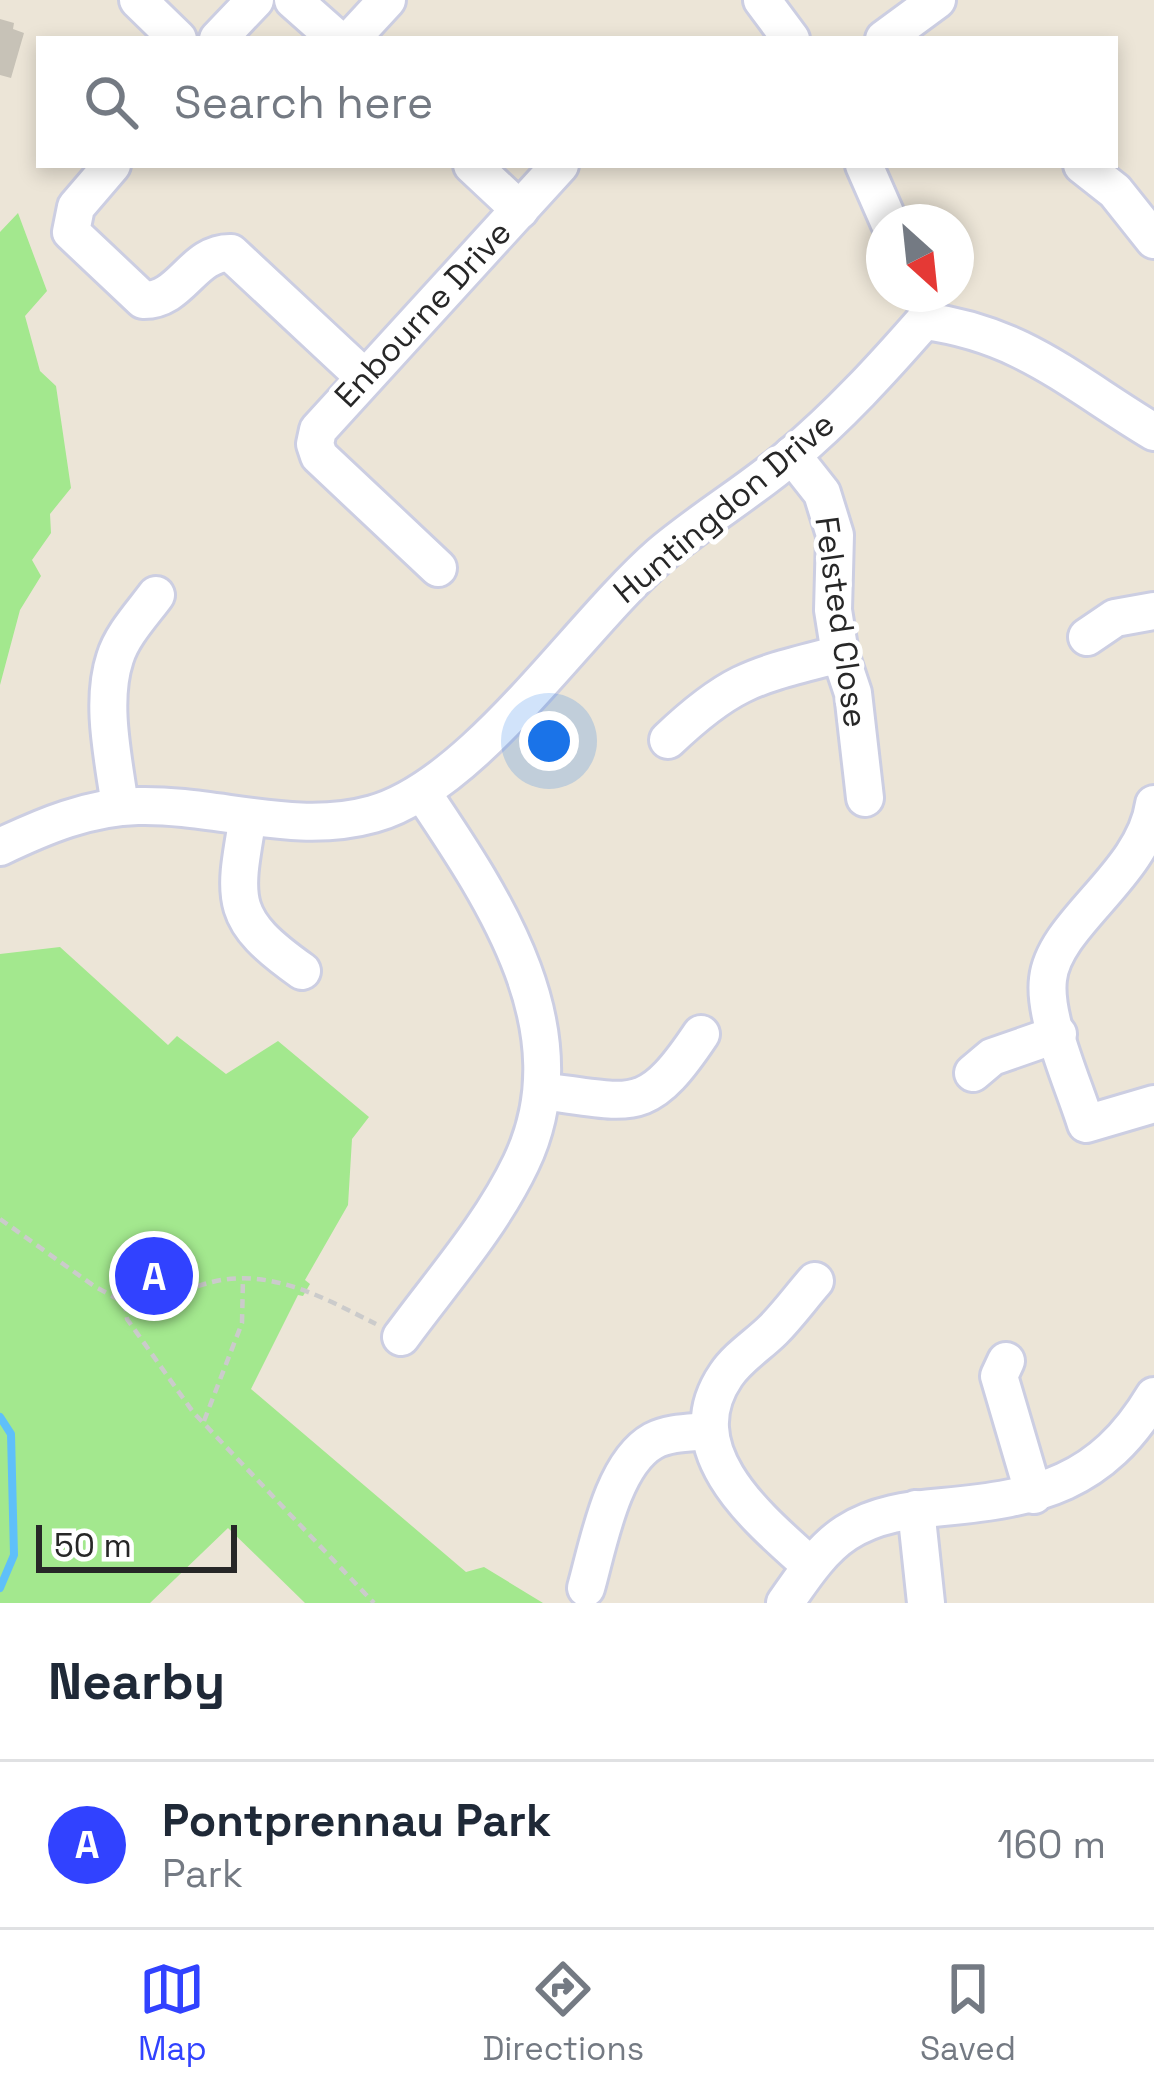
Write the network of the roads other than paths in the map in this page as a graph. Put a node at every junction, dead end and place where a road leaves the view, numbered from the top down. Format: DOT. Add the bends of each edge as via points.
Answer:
graph roads {
  1 [pos="138,0"];
  2 [pos="255,0"];
  3 [pos="293,0"];
  4 [pos="387,0"];
  5 [pos="762,0"];
  6 [pos="937,0"];
  7 [pos="175,36"];
  8 [pos="221,36"];
  9 [pos="334,36"];
  10 [pos="354,36"];
  11 [pos="789,36"];
  12 [pos="888,36"];
  13 [pos="109,168"];
  14 [pos="475,168"];
  15 [pos="557,168"];
  16 [pos="865,168"];
  17 [pos="1086,168"];
  18 [pos="881,204"];
  19 [pos="520,210"];
  20 [pos="1154,240"];
  21 [pos="915,312"];
  22 [pos="932,312"];
  23 [pos="365,378"];
  24 [pos="1154,432"];
  25 [pos="792,455"];
  26 [pos="438,568"];
  27 [pos="156,595"];
  28 [pos="1154,611"];
  29 [pos="1087,637"];
  30 [pos="840,654"];
  31 [pos="668,740"];
  32 [pos="422,792"];
  33 [pos="865,798"];
  34 [pos="1154,804"];
  35 [pos="120,807"];
  36 [pos="248,817"];
  37 [pos="0,847"];
  38 [pos="1147,852"];
  39 [pos="302,971"];
  40 [pos="701,1034"];
  41 [pos="1058,1034"];
  42 [pos="973,1073"];
  43 [pos="542,1091"];
  44 [pos="1154,1104"];
  45 [pos="815,1281"];
  46 [pos="401,1337"];
  47 [pos="1006,1361"];
  48 [pos="1154,1396"];
  49 [pos="710,1431"];
  50 [pos="1034,1495"];
  51 [pos="916,1509"];
  52 [pos="812,1566"];
  53 [pos="586,1588"];
  54 [pos="785,1603"];
  55 [pos="926,1603"];
  1 -- 7 [label="street"];
  2 -- 8 [label="street"];
  3 -- 9 [label="street"];
  4 -- 10 [label="street"];
  5 -- 11 [label="street"];
  6 -- 12 [label="street"];
  13 -- 23 [label="street" via="76,207 71,232 143,300 171,292 203,259 231,253"];
  14 -- 19 [label="street"];
  15 -- 19 [label="street, Enbourne Drive"];
  16 -- 18 [label="street"];
  17 -- 20 [label="street"];
  19 -- 23 [label="street, Enbourne Drive"];
  21 -- 25 [label="street, Huntingdon Drive" via="838,413"];
  22 -- 24 [label="street" via="1016,344"];
  23 -- 26 [label="street, Enbourne Drive" via="318,430 319,456"];
  25 -- 30 [label="street, Felsted Close" via="822,494 835,536"];
  25 -- 32 [label="street, Huntingdon Drive" via="662,554 480,744"];
  27 -- 35 [label="street" via="115,656 110,721"];
  28 -- 29 [label="street" via="1115,618"];
  30 -- 31 [label="street" via="731,687"];
  30 -- 33 [label="street, Felsted Close"];
  32 -- 36 [label="street, Huntingdon Drive" via="345,820"];
  32 -- 43 [label="street" via="481,885 531,989"];
  34 -- 38 [label="street"];
  35 -- 36 [label="street, Huntingdon Drive"];
  35 -- 37 [label="street, Huntingdon Drive"];
  36 -- 39 [label="street" via="240,908 256,936"];
  38 -- 41 [label="street" via="1052,962 1048,1000"];
  40 -- 43 [label="street" via="670,1079 640,1098"];
  41 -- 42 [label="street" via="992,1057"];
  41 -- 44 [label="street" via="1087,1124"];
  43 -- 46 [label="street" via="523,1161 505,1193"];
  45 -- 49 [label="street" via="725,1375"];
  47 -- 50 [label="street" via="999,1376"];
  48 -- 50 [label="street" via="1094,1466"];
  49 -- 52 [label="street" via="743,1500"];
  49 -- 53 [label="street" via="668,1436 639,1453 614,1496"];
  50 -- 51 [label="street"];
  51 -- 52 [label="street" via="860,1525"];
  51 -- 55 [label="street"];
  52 -- 54 [label="street"];
}
